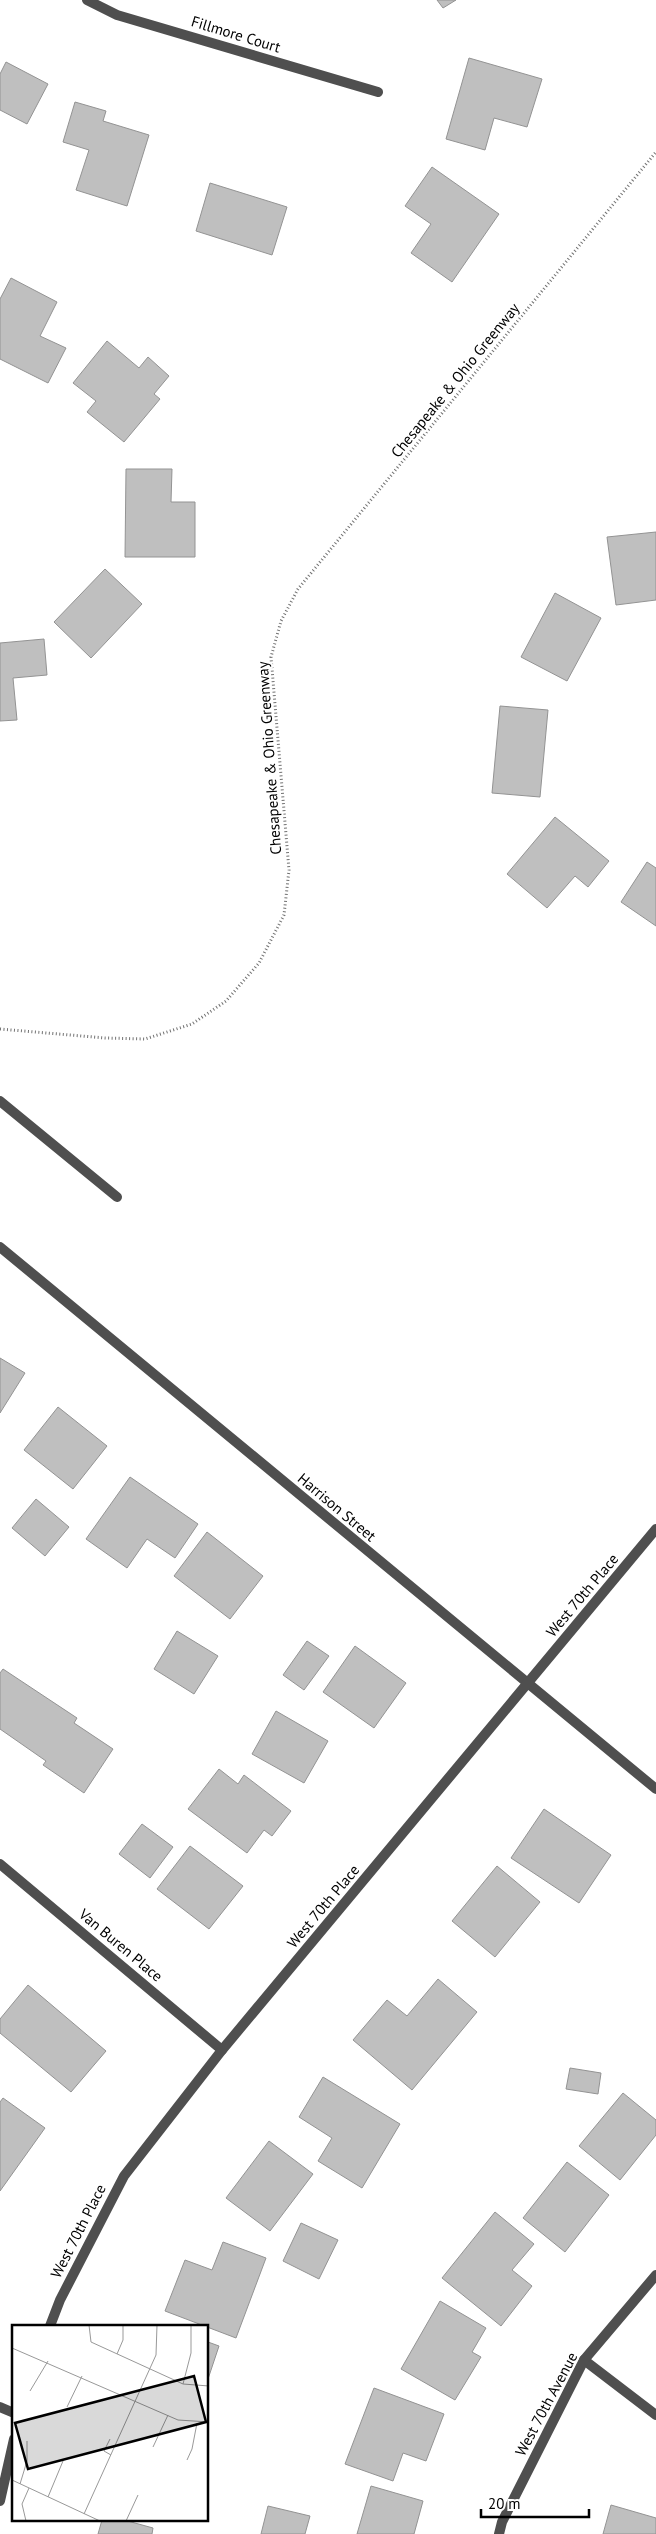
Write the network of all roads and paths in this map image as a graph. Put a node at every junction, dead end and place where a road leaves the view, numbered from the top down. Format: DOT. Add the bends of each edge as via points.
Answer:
graph roads {
  1 [pos="87,0"];
  2 [pos="378,92"];
  3 [pos="656,152"];
  4 [pos="0,1029"];
  5 [pos="0,1101"];
  6 [pos="117,1197"];
  7 [pos="0,1247"];
  8 [pos="656,1529"];
  9 [pos="528,1684"];
  10 [pos="656,1789"];
  11 [pos="0,1864"];
  12 [pos="222,2050"];
  13 [pos="656,2275"];
  14 [pos="50,2325"];
  15 [pos="584,2360"];
  16 [pos="0,2407"];
  17 [pos="12,2412"];
  18 [pos="656,2415"];
  19 [pos="12,2448"];
  20 [pos="0,2500"];
  21 [pos="499,2534"];
  1 -- 2 [label="street, Fillmore Court" via="117,15"];
  3 -- 4 [label="path, Chesapeake & Ohio Greenway" via="298,589 281,621 271,657 289,870 284,915 259,962 226,1001 192,1024 145,1039"];
  5 -- 6 [label="street"];
  7 -- 9 [label="street, Harrison Street"];
  8 -- 9 [label="street, West 70th Place"];
  9 -- 10 [label="street, Harrison Street"];
  9 -- 12 [label="street, West 70th Place"];
  11 -- 12 [label="street, Van Buren Place"];
  12 -- 14 [label="street, West 70th Place" via="124,2176"];
  13 -- 15 [label="street, West 70th Avenue"];
  15 -- 18 [label="street"];
  15 -- 21 [label="street, West 70th Avenue" via="502,2522"];
  16 -- 17 [label="street"];
  19 -- 20 [label="street"];
}
